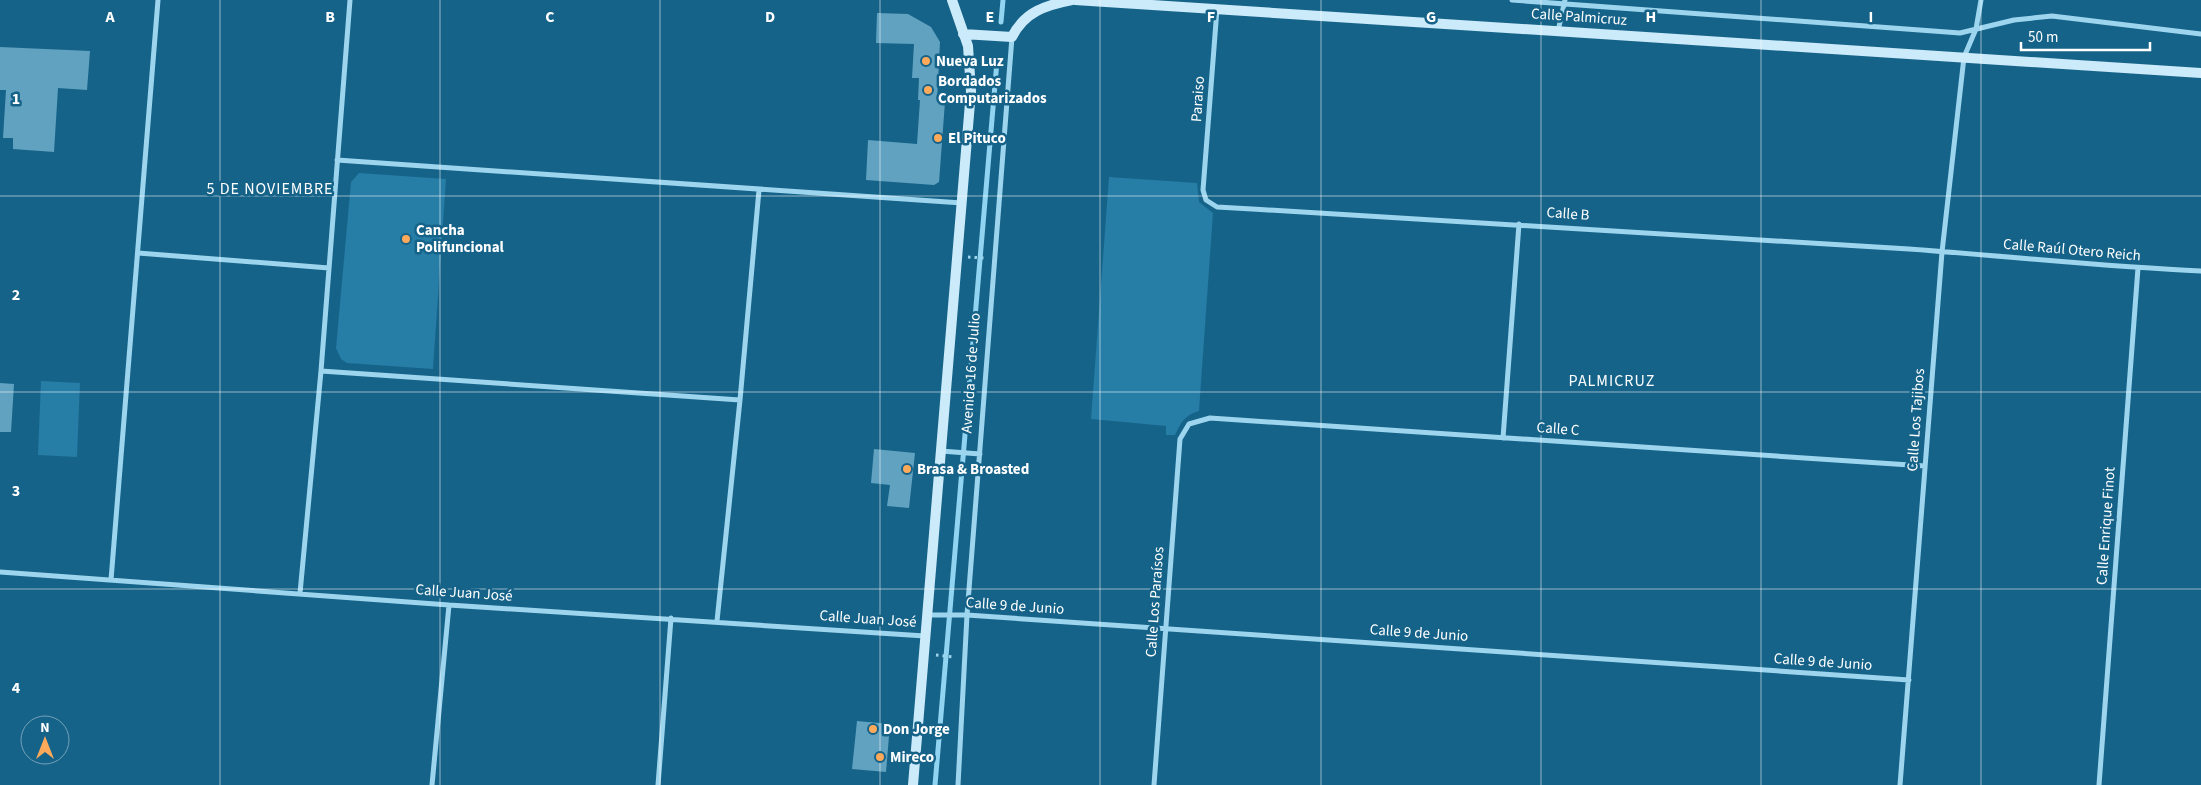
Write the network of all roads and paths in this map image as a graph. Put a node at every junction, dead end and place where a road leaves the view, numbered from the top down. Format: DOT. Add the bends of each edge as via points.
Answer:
graph roads {
  1 [pos="158,0"];
  2 [pos="350,0"];
  3 [pos="952,0"];
  4 [pos="1073,0"];
  5 [pos="1512,0"];
  6 [pos="1981,0"];
  7 [pos="1565,2"];
  8 [pos="1217,9"];
  9 [pos="1976,29"];
  10 [pos="1558,31"];
  11 [pos="963,34"];
  12 [pos="2201,34"];
  13 [pos="1010,37"];
  14 [pos="1964,57"];
  15 [pos="2201,73"];
  16 [pos="337,160"];
  17 [pos="759,190"];
  18 [pos="1203,190"];
  19 [pos="962,203"];
  20 [pos="1519,224"];
  21 [pos="1942,252"];
  22 [pos="138,253"];
  23 [pos="971,257"];
  24 [pos="987,258"];
  25 [pos="328,268"];
  26 [pos="2138,268"];
  27 [pos="2201,271"];
  28 [pos="321,371"];
  29 [pos="740,400"];
  30 [pos="1189,424"];
  31 [pos="1503,438"];
  32 [pos="947,451"];
  33 [pos="980,454"];
  34 [pos="1925,466"];
  35 [pos="0,572"];
  36 [pos="111,580"];
  37 [pos="300,593"];
  38 [pos="449,604"];
  39 [pos="933,615"];
  40 [pos="967,615"];
  41 [pos="671,618"];
  42 [pos="717,621"];
  43 [pos="1166,630"];
  44 [pos="926,636"];
  45 [pos="938,656"];
  46 [pos="954,657"];
  47 [pos="1909,680"];
  48 [pos="432,785"];
  49 [pos="658,785"];
  50 [pos="913,785"];
  51 [pos="958,785"];
  52 [pos="1154,785"];
  53 [pos="1900,785"];
  54 [pos="2099,785"];
  1 -- 22 [label="street"];
  2 -- 16 [label="street"];
  3 -- 11 [label="street, Avenida 16 de Julio"];
  4 -- 8 [label="street, Calle Palmicruz"];
  4 -- 13 [label="street" via="1033,12"];
  5 -- 7 [label="street, Calle Palmicruz"];
  6 -- 9 [label="street, Calle Los Tajibos"];
  7 -- 9 [label="street, Calle Palmicruz" via="1960,33"];
  7 -- 10 [label="street"];
  8 -- 10 [label="street, Calle Palmicruz"];
  8 -- 18 [label="street, Paraiso"];
  9 -- 12 [label="street, Calle Palmicruz" via="2052,16"];
  9 -- 14 [label="street, Calle Los Tajibos"];
  10 -- 14 [label="street, Calle Palmicruz"];
  11 -- 13 [label="street"];
  11 -- 19 [label="street, Avenida 16 de Julio" via="968,46 971,91"];
  13 -- 33 [label="street, Avenida 16 de Julio"];
  14 -- 15 [label="street, Calle Palmicruz"];
  14 -- 21 [label="street, Calle Los Tajibos"];
  16 -- 17 [label="street"];
  16 -- 25 [label="street"];
  17 -- 19 [label="street"];
  17 -- 29 [label="street"];
  18 -- 20 [label="street, Calle B" via="1206,200 1217,207"];
  19 -- 32 [label="street, Avenida 16 de Julio"];
  20 -- 21 [label="street, Calle B"];
  20 -- 31 [label="street"];
  21 -- 26 [label="street, Calle Raúl Otero Reich"];
  21 -- 34 [label="street, Calle Los Tajibos"];
  22 -- 25 [label="street"];
  22 -- 36 [label="street"];
  23 -- 24 [label="path"];
  25 -- 28 [label="street"];
  26 -- 27 [label="street, Calle Raúl Otero Reich"];
  26 -- 54 [label="street, Calle Enrique Finot"];
  28 -- 29 [label="street"];
  28 -- 37 [label="street"];
  29 -- 42 [label="street"];
  30 -- 31 [label="street, Calle C" via="1210,418"];
  30 -- 43 [label="street, Calle Los Paraísos" via="1180,440"];
  31 -- 34 [label="street, Calle C"];
  32 -- 33 [label="street"];
  32 -- 39 [label="street, Avenida 16 de Julio"];
  33 -- 40 [label="street, Avenida 16 de Julio"];
  34 -- 47 [label="street, Calle Los Tajibos"];
  35 -- 36 [label="street, Calle Juan José"];
  36 -- 37 [label="street, Calle Juan José"];
  37 -- 38 [label="street, Calle Juan José"];
  38 -- 41 [label="street, Calle Juan José"];
  38 -- 48 [label="street"];
  39 -- 40 [label="street, Calle 9 de Junio"];
  39 -- 44 [label="street, Avenida 16 de Julio"];
  40 -- 43 [label="street, Calle 9 de Junio"];
  40 -- 51 [label="street, Avenida 16 de Julio"];
  41 -- 42 [label="street, Calle Juan José"];
  41 -- 49 [label="street"];
  42 -- 44 [label="street, Calle Juan José"];
  43 -- 47 [label="street, Calle 9 de Junio"];
  43 -- 52 [label="street, Calle Los Paraísos"];
  44 -- 50 [label="street, Avenida 16 de Julio"];
  45 -- 46 [label="path"];
  47 -- 53 [label="street, Calle Los Tajibos"];
}
